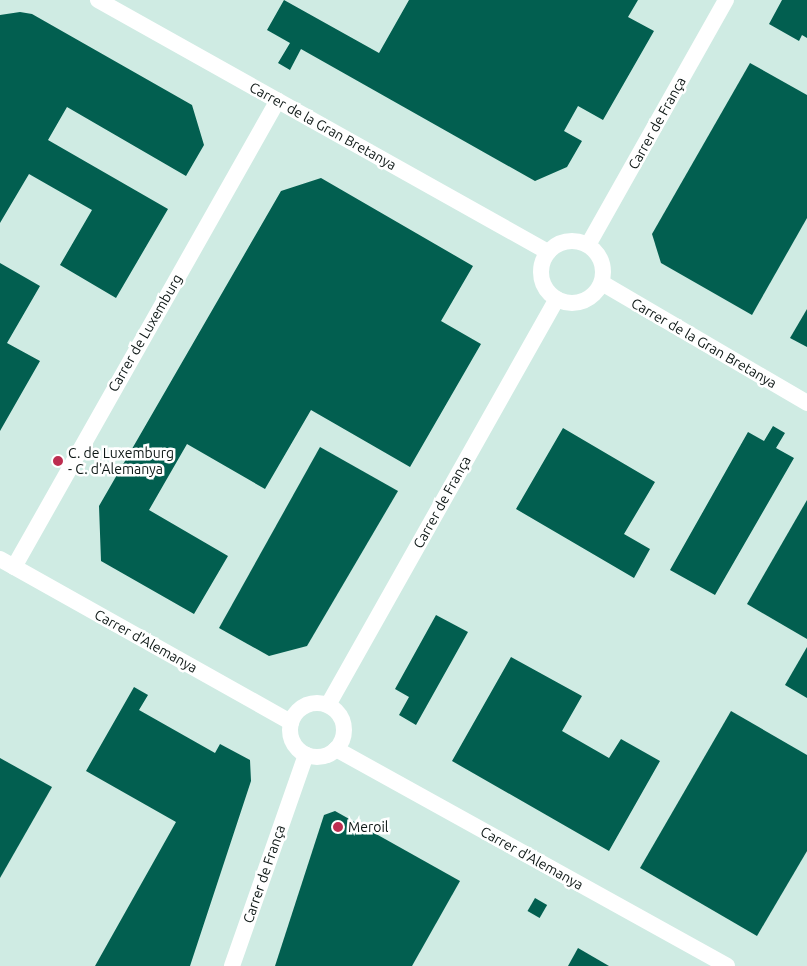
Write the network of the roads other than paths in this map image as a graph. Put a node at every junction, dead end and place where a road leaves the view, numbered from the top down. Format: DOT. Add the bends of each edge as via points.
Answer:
graph roads {
  1 [pos="98,0"];
  2 [pos="726,0"];
  3 [pos="278,100"];
  4 [pos="588,245"];
  5 [pos="548,252"];
  6 [pos="602,282"];
  7 [pos="557,299"];
  8 [pos="807,403"];
  9 [pos="7,563"];
  10 [pos="328,705"];
  11 [pos="291,722"];
  12 [pos="336,749"];
  13 [pos="306,755"];
  14 [pos="232,966"];
  15 [pos="727,966"];
  1 -- 3 [label="street, Carrer de la Gran Bretanya"];
  2 -- 4 [label="street, Carrer de França"];
  3 -- 5 [label="street, Carrer de la Gran Bretanya"];
  3 -- 9 [label="street, Carrer de Luxemburg"];
  4 -- 5 [label="street" via="567,242"];
  4 -- 6 [label="street" via="602,261"];
  5 -- 7 [label="street" via="542,264 542,278 547,290"];
  6 -- 7 [label="street" via="592,296 581,302"];
  6 -- 8 [label="street, Carrer de la Gran Bretanya"];
  7 -- 10 [label="street, Carrer de França"];
  9 -- 11 [label="street, Carrer d'Alemanya"];
  10 -- 11 [label="street" via="306,705"];
  10 -- 12 [label="street" via="340,715 344,725 342,740"];
  11 -- 13 [label="street" via="293,741"];
  12 -- 13 [label="street" via="320,757"];
  12 -- 15 [label="street, Carrer d'Alemanya"];
  13 -- 14 [label="street, Carrer de França"];
}
